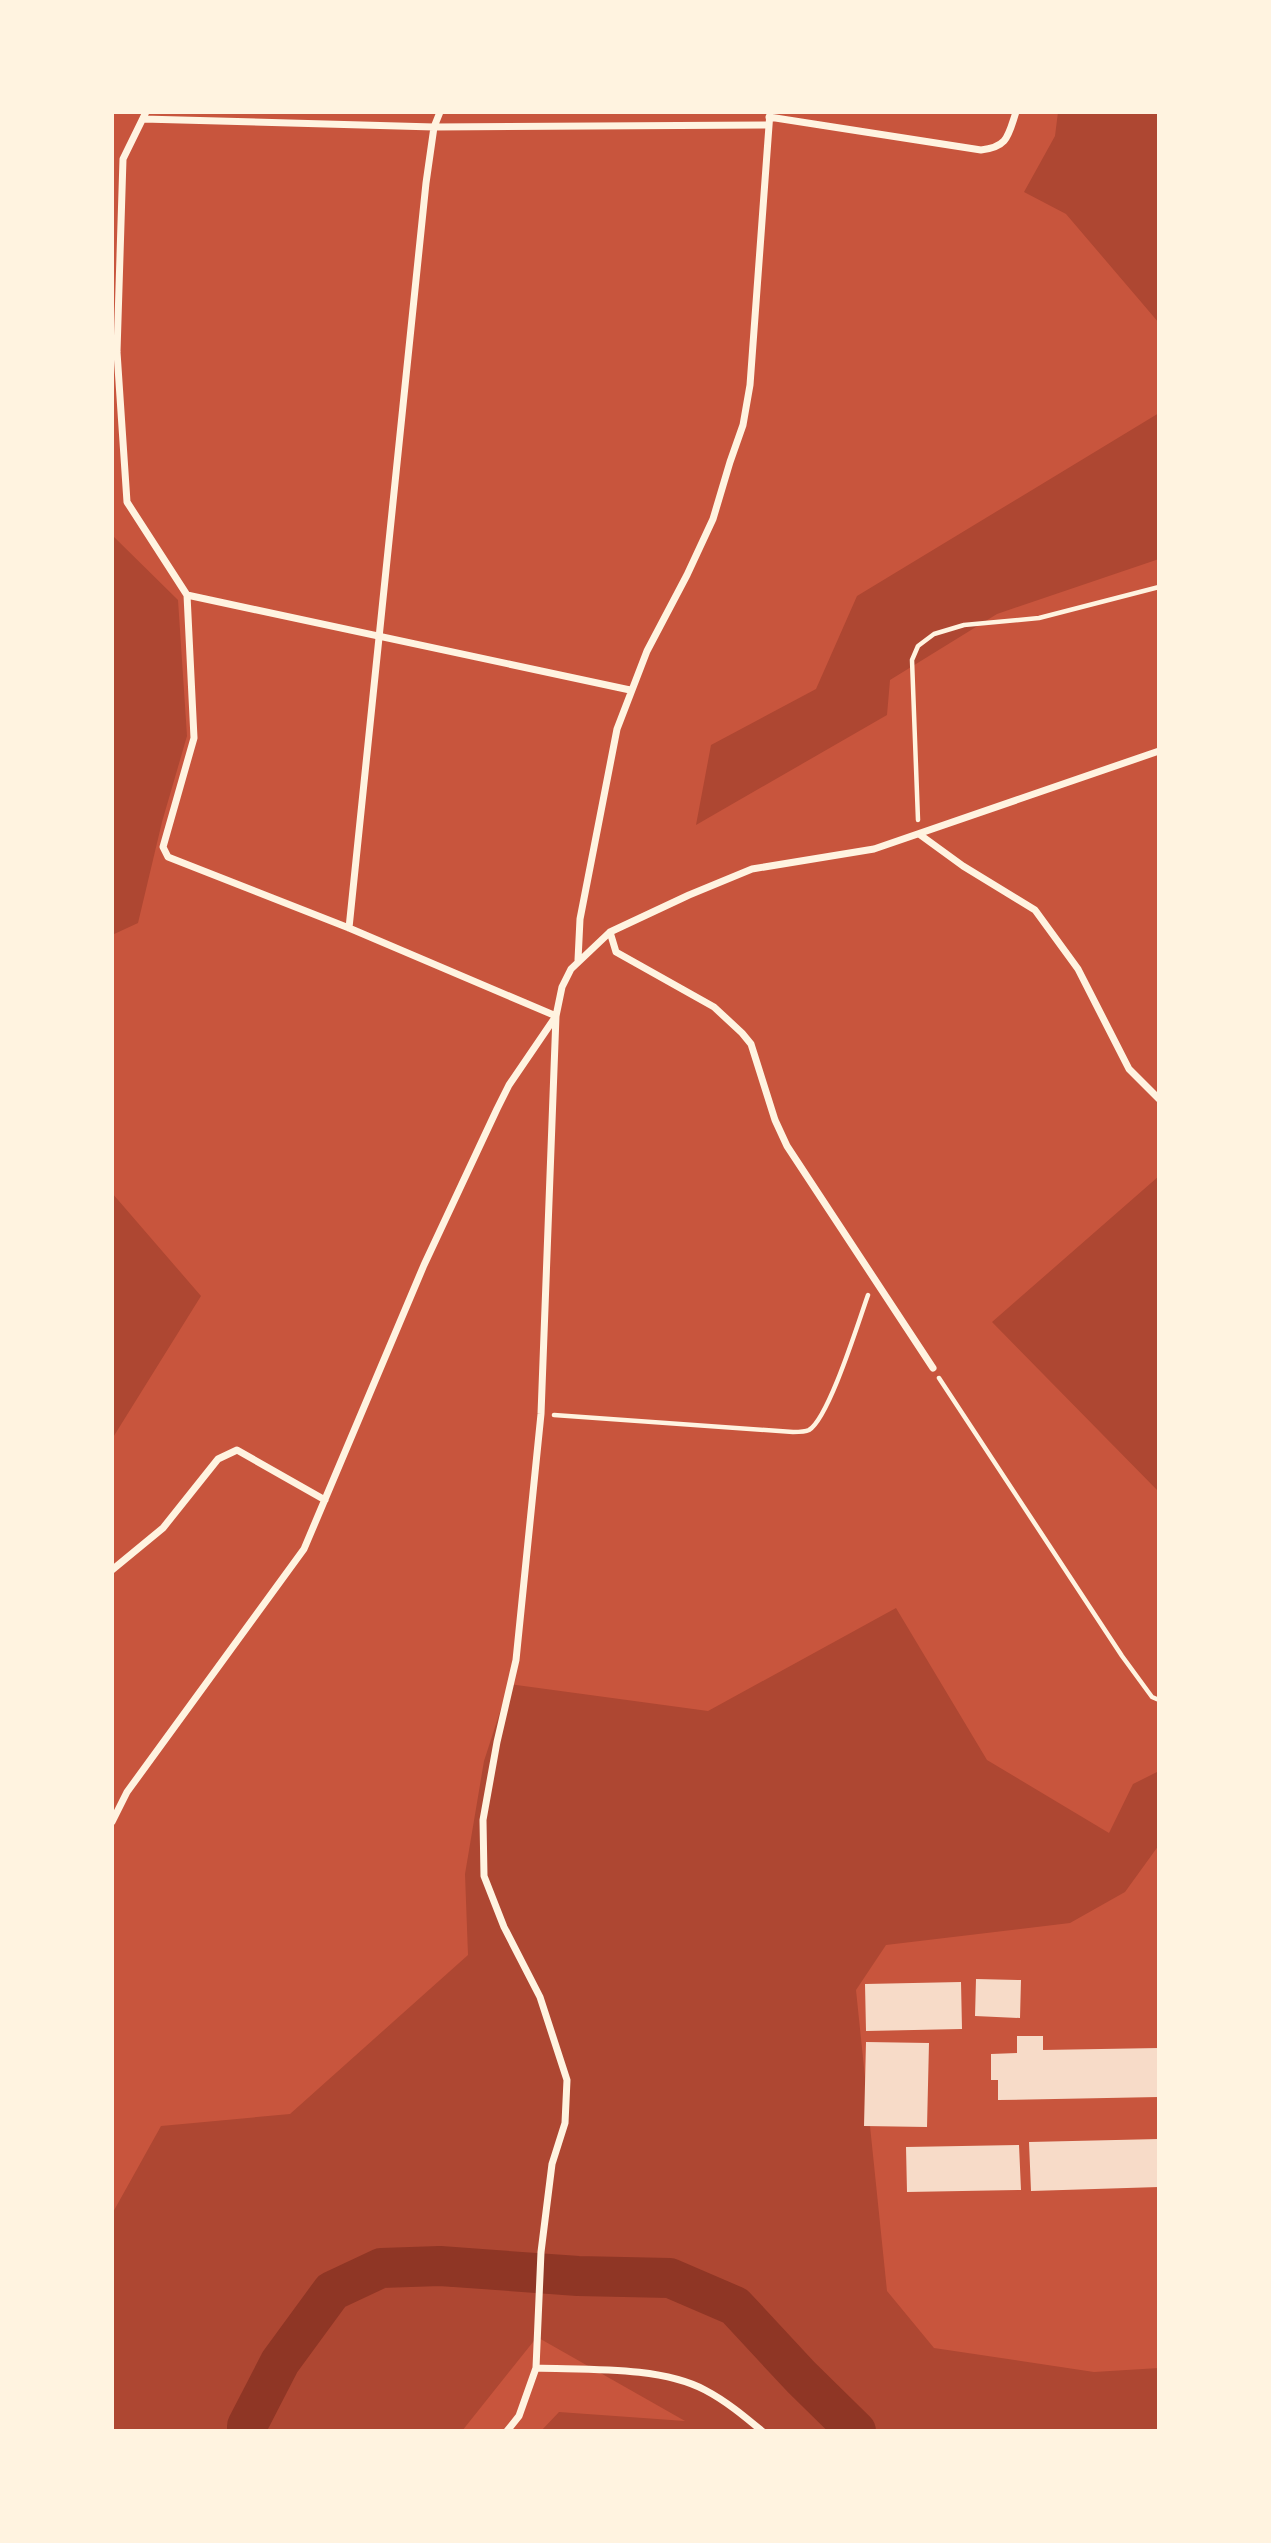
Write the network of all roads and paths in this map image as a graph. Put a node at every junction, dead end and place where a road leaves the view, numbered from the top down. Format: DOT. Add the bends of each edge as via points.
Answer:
graph roads {
  1 [pos="440,112"];
  2 [pos="1016,112"];
  3 [pos="770,114"];
  4 [pos="145,115"];
  5 [pos="767,125"];
  6 [pos="434,127"];
  7 [pos="114,352"];
  8 [pos="1159,587"];
  9 [pos="187,595"];
  10 [pos="380,635"];
  11 [pos="630,690"];
  12 [pos="1159,751"];
  13 [pos="919,834"];
  14 [pos="349,928"];
  15 [pos="610,932"];
  16 [pos="578,961"];
  17 [pos="556,1016"];
  18 [pos="1159,1099"];
  19 [pos="873,1277"];
  20 [pos="933,1368"];
  21 [pos="541,1414"];
  22 [pos="325,1500"];
  23 [pos="112,1570"];
  24 [pos="1159,1700"];
  25 [pos="112,1822"];
  26 [pos="536,2368"];
  27 [pos="507,2431"];
  28 [pos="762,2431"];
  1 -- 6 [label="street"];
  2 -- 3 [label="street" via="1007,140 994,149 981,150"];
  3 -- 5 [label="street"];
  4 -- 6 [label="street"];
  4 -- 7 [label="street" via="123,159"];
  5 -- 6 [label="street"];
  5 -- 11 [label="street" via="750,385 743,425 713,519"];
  6 -- 10 [label="street"];
  7 -- 9 [label="street" via="127,502"];
  8 -- 13 [label="path" via="1040,618 964,625 934,634 918,646 912,660"];
  9 -- 10 [label="street"];
  9 -- 14 [label="street" via="194,738 163,847 168,857"];
  10 -- 11 [label="street"];
  10 -- 14 [label="street"];
  11 -- 16 [label="street" via="617,729 580,919"];
  12 -- 13 [label="street"];
  13 -- 15 [label="street" via="874,849 752,869"];
  13 -- 18 [label="street" via="1035,910 1078,969 1129,1069"];
  14 -- 17 [label="street"];
  15 -- 16 [label="street"];
  15 -- 19 [label="street" via="616,952 714,1007 751,1044 787,1146"];
  16 -- 17 [label="street" via="562,987"];
  17 -- 21 [label="street"];
  17 -- 22 [label="street" via="497,1110 424,1265"];
  19 -- 20 [label="street"];
  19 -- 21 [label="path" via="826,1404 807,1431"];
  20 -- 24 [label="path" via="1122,1656"];
  21 -- 26 [label="street" via="516,1660 483,1820 484,1876 540,1997 567,2080 565,2123 552,2164 541,2252"];
  22 -- 23 [label="street" via="237,1450 218,1459 163,1528"];
  22 -- 25 [label="street" via="304,1549 127,1792"];
  26 -- 27 [label="street" via="519,2416"];
  26 -- 28 [label="street" via="659,2374 704,2389"];
}
